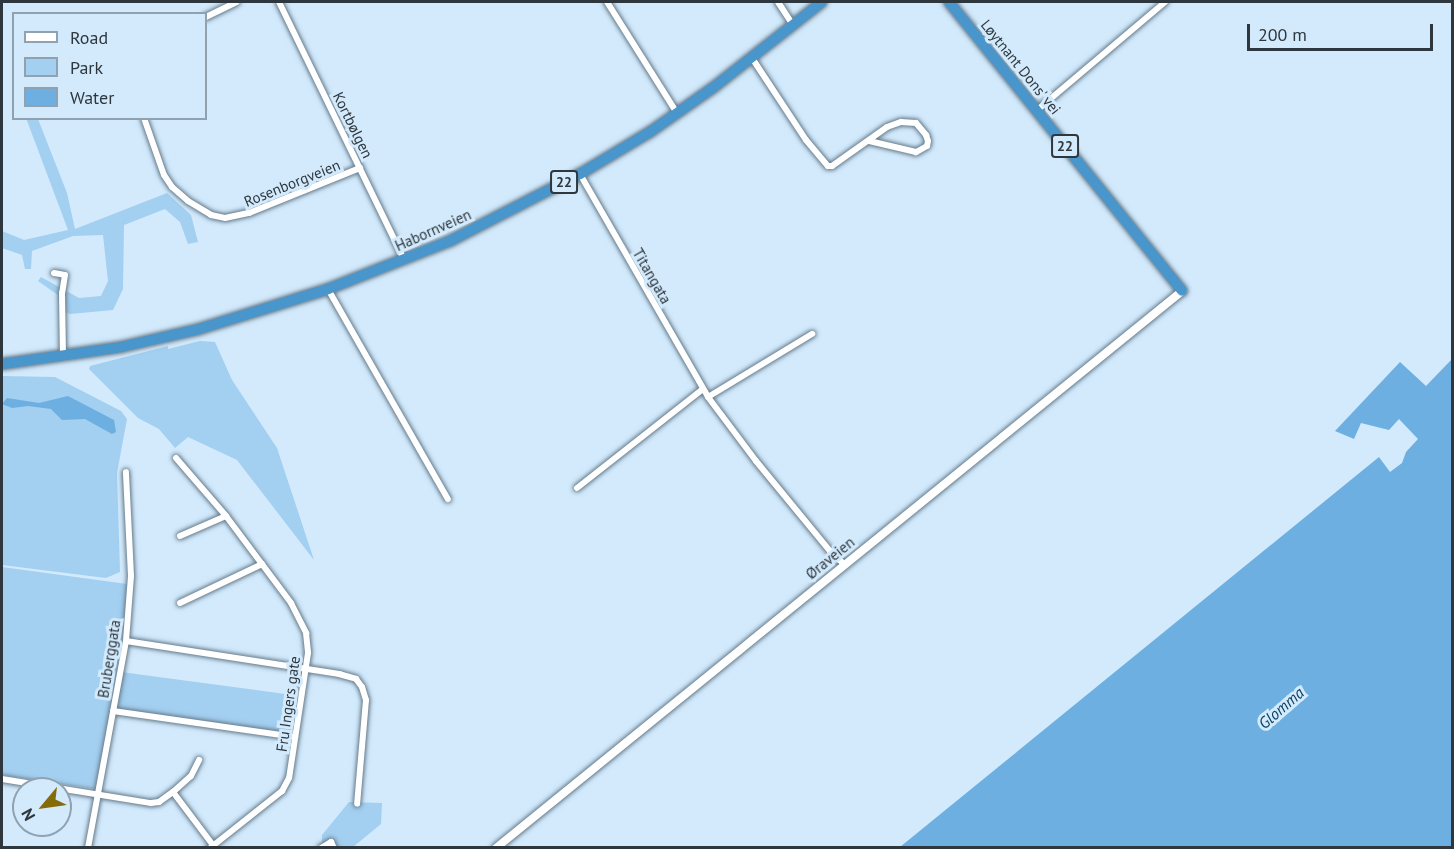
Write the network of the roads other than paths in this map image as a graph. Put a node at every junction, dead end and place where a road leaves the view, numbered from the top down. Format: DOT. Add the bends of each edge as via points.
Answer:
graph roads {
  1 [pos="237,2"];
  2 [pos="279,2"];
  3 [pos="607,2"];
  4 [pos="778,2"];
  5 [pos="822,2"];
  6 [pos="949,2"];
  7 [pos="1165,2"];
  8 [pos="207,17"];
  9 [pos="793,25"];
  10 [pos="752,57"];
  11 [pos="1036,111"];
  12 [pos="677,113"];
  13 [pos="145,120"];
  14 [pos="869,141"];
  15 [pos="360,168"];
  16 [pos="580,174"];
  17 [pos="404,260"];
  18 [pos="54,273"];
  19 [pos="328,289"];
  20 [pos="1182,291"];
  21 [pos="812,334"];
  22 [pos="63,357"];
  23 [pos="2,364"];
  24 [pos="703,390"];
  25 [pos="708,397"];
  26 [pos="176,458"];
  27 [pos="126,472"];
  28 [pos="577,488"];
  29 [pos="448,499"];
  30 [pos="226,516"];
  31 [pos="180,536"];
  32 [pos="262,564"];
  33 [pos="844,564"];
  34 [pos="180,603"];
  35 [pos="126,641"];
  36 [pos="306,668"];
  37 [pos="114,711"];
  38 [pos="295,737"];
  39 [pos="199,760"];
  40 [pos="2,779"];
  41 [pos="173,792"];
  42 [pos="99,794"];
  43 [pos="357,804"];
  44 [pos="212,846"];
  45 [pos="88,848"];
  46 [pos="321,848"];
  47 [pos="334,848"];
  48 [pos="496,848"];
  1 -- 8 [label="street"];
  2 -- 15 [label="street, Kortbølgen"];
  3 -- 12 [label="street"];
  4 -- 9 [label="street"];
  5 -- 9 [label="highway, Habornveien / 22"];
  6 -- 11 [label="highway, Løytnant Dons' vei / 22"];
  7 -- 11 [label="street"];
  9 -- 10 [label="highway, Habornveien / 22"];
  10 -- 12 [label="highway, Habornveien / 22"];
  10 -- 14 [label="street" via="827,165 832,166"];
  11 -- 20 [label="highway, Løytnant Dons' vei / 22"];
  12 -- 16 [label="highway, Habornveien / 22"];
  13 -- 15 [label="street, Rosenborgveien" via="172,187 211,215 225,218 249,213"];
  14 -- 14 [label="street" via="891,125 911,121 923,130 928,141 916,153"];
  15 -- 17 [label="street, Kortbølgen"];
  16 -- 17 [label="highway, Habornveien / 22" via="450,241"];
  16 -- 24 [label="street, Titangata"];
  17 -- 19 [label="highway, Habornveien / 22"];
  18 -- 22 [label="street" via="63,273 66,278 62,293"];
  19 -- 22 [label="highway, Habornveien / 22" via="199,329"];
  19 -- 29 [label="street"];
  20 -- 33 [label="street, Øraveien"];
  21 -- 25 [label="street"];
  22 -- 23 [label="highway, Habornveien / 22"];
  24 -- 25 [label="street, Titangata"];
  24 -- 28 [label="street"];
  25 -- 33 [label="street, Titangata" via="756,461"];
  26 -- 30 [label="street, Fru Ingers gate"];
  27 -- 35 [label="street, Bruberggata" via="132,576"];
  30 -- 31 [label="street"];
  30 -- 32 [label="street, Fru Ingers gate"];
  32 -- 34 [label="street"];
  32 -- 36 [label="street, Fru Ingers gate" via="300,618 306,633"];
  33 -- 48 [label="street, Øraveien"];
  35 -- 36 [label="street"];
  35 -- 37 [label="street, Bruberggata"];
  36 -- 38 [label="street, Fru Ingers gate"];
  36 -- 43 [label="street" via="356,679 362,687 366,700"];
  37 -- 38 [label="street"];
  37 -- 42 [label="street, Bruberggata"];
  38 -- 44 [label="street, Fru Ingers gate" via="289,778 282,791"];
  39 -- 41 [label="street" via="191,776"];
  40 -- 42 [label="street"];
  41 -- 42 [label="street" via="151,803"];
  41 -- 44 [label="street"];
  42 -- 45 [label="street, Bruberggata"];
  46 -- 47 [label="street" via="331,842"];
}
